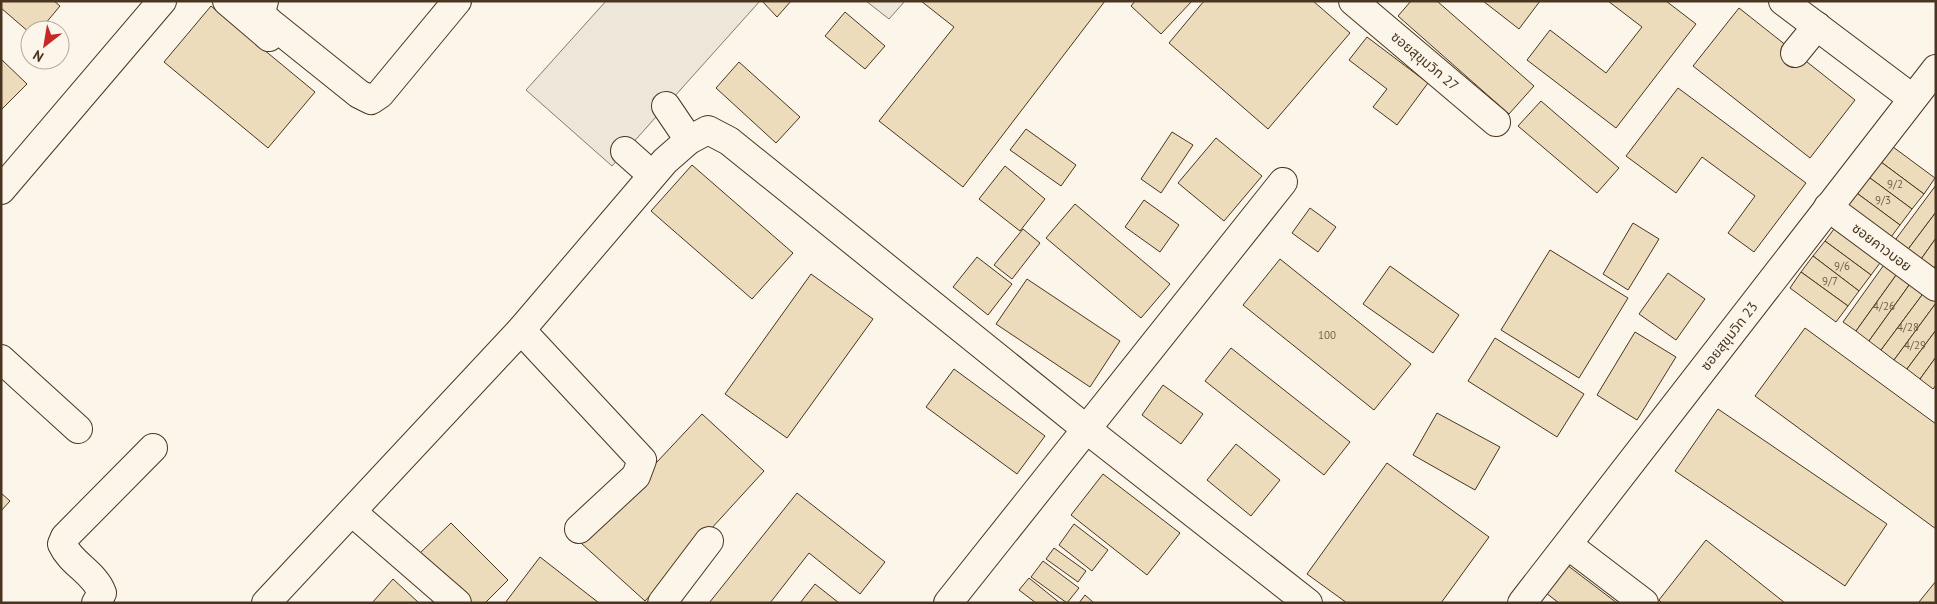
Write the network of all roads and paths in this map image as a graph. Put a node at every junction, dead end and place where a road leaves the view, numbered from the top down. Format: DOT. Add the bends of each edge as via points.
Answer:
graph roads {
  1 [pos="162,1"];
  2 [pos="227,1"];
  3 [pos="264,1"];
  4 [pos="457,1"];
  5 [pos="1353,1"];
  6 [pos="1783,1"];
  7 [pos="1817,26"];
  8 [pos="1795,53"];
  9 [pos="1936,69"];
  10 [pos="1912,98"];
  11 [pos="666,106"];
  12 [pos="367,118"];
  13 [pos="1496,122"];
  14 [pos="689,140"];
  15 [pos="625,151"];
  16 [pos="652,175"];
  17 [pos="1283,182"];
  18 [pos="1,190"];
  19 [pos="1828,207"];
  20 [pos="1936,287"];
  21 [pos="520,330"];
  22 [pos="1,359"];
  23 [pos="1085,428"];
  24 [pos="78,429"];
  25 [pos="153,448"];
  26 [pos="352,512"];
  27 [pos="579,529"];
  28 [pos="709,541"];
  29 [pos="1568,545"];
  30 [pos="96,603"];
  31 [pos="266,603"];
  32 [pos="457,603"];
  33 [pos="662,603"];
  34 [pos="948,603"];
  35 [pos="1308,603"];
  36 [pos="1522,603"];
  37 [pos="1644,603"];
  1 -- 18 [label="street"];
  2 -- 12 [label="street"];
  3 -- 4 [label="street" via="261,12 268,21 359,94 371,100 380,94"];
  5 -- 13 [label="street, ซอยสุขุมวิท 27"];
  6 -- 7 [label="street"];
  7 -- 8 [label="street"];
  7 -- 10 [label="street"];
  9 -- 10 [label="street, ซอยสุขุมวิท 23"];
  10 -- 19 [label="street, ซอยสุขุมวิท 23"];
  11 -- 14 [label="street"];
  14 -- 16 [label="street"];
  14 -- 23 [label="street" via="708,130 729,141"];
  15 -- 16 [label="street"];
  16 -- 21 [label="street"];
  17 -- 23 [label="street"];
  19 -- 20 [label="street, ซอยคาวบอย"];
  19 -- 29 [label="street, ซอยสุขุมวิท 23"];
  21 -- 26 [label="street"];
  21 -- 27 [label="street" via="642,460 636,476"];
  22 -- 24 [label="street"];
  23 -- 34 [label="street"];
  23 -- 35 [label="street"];
  25 -- 30 [label="street" via="65,537 62,544 65,552 99,584 102,593"];
  26 -- 31 [label="street"];
  26 -- 32 [label="street"];
  28 -- 33 [label="street"];
  29 -- 36 [label="street, ซอยสุขุมวิท 23"];
  29 -- 37 [label="street"];
}
